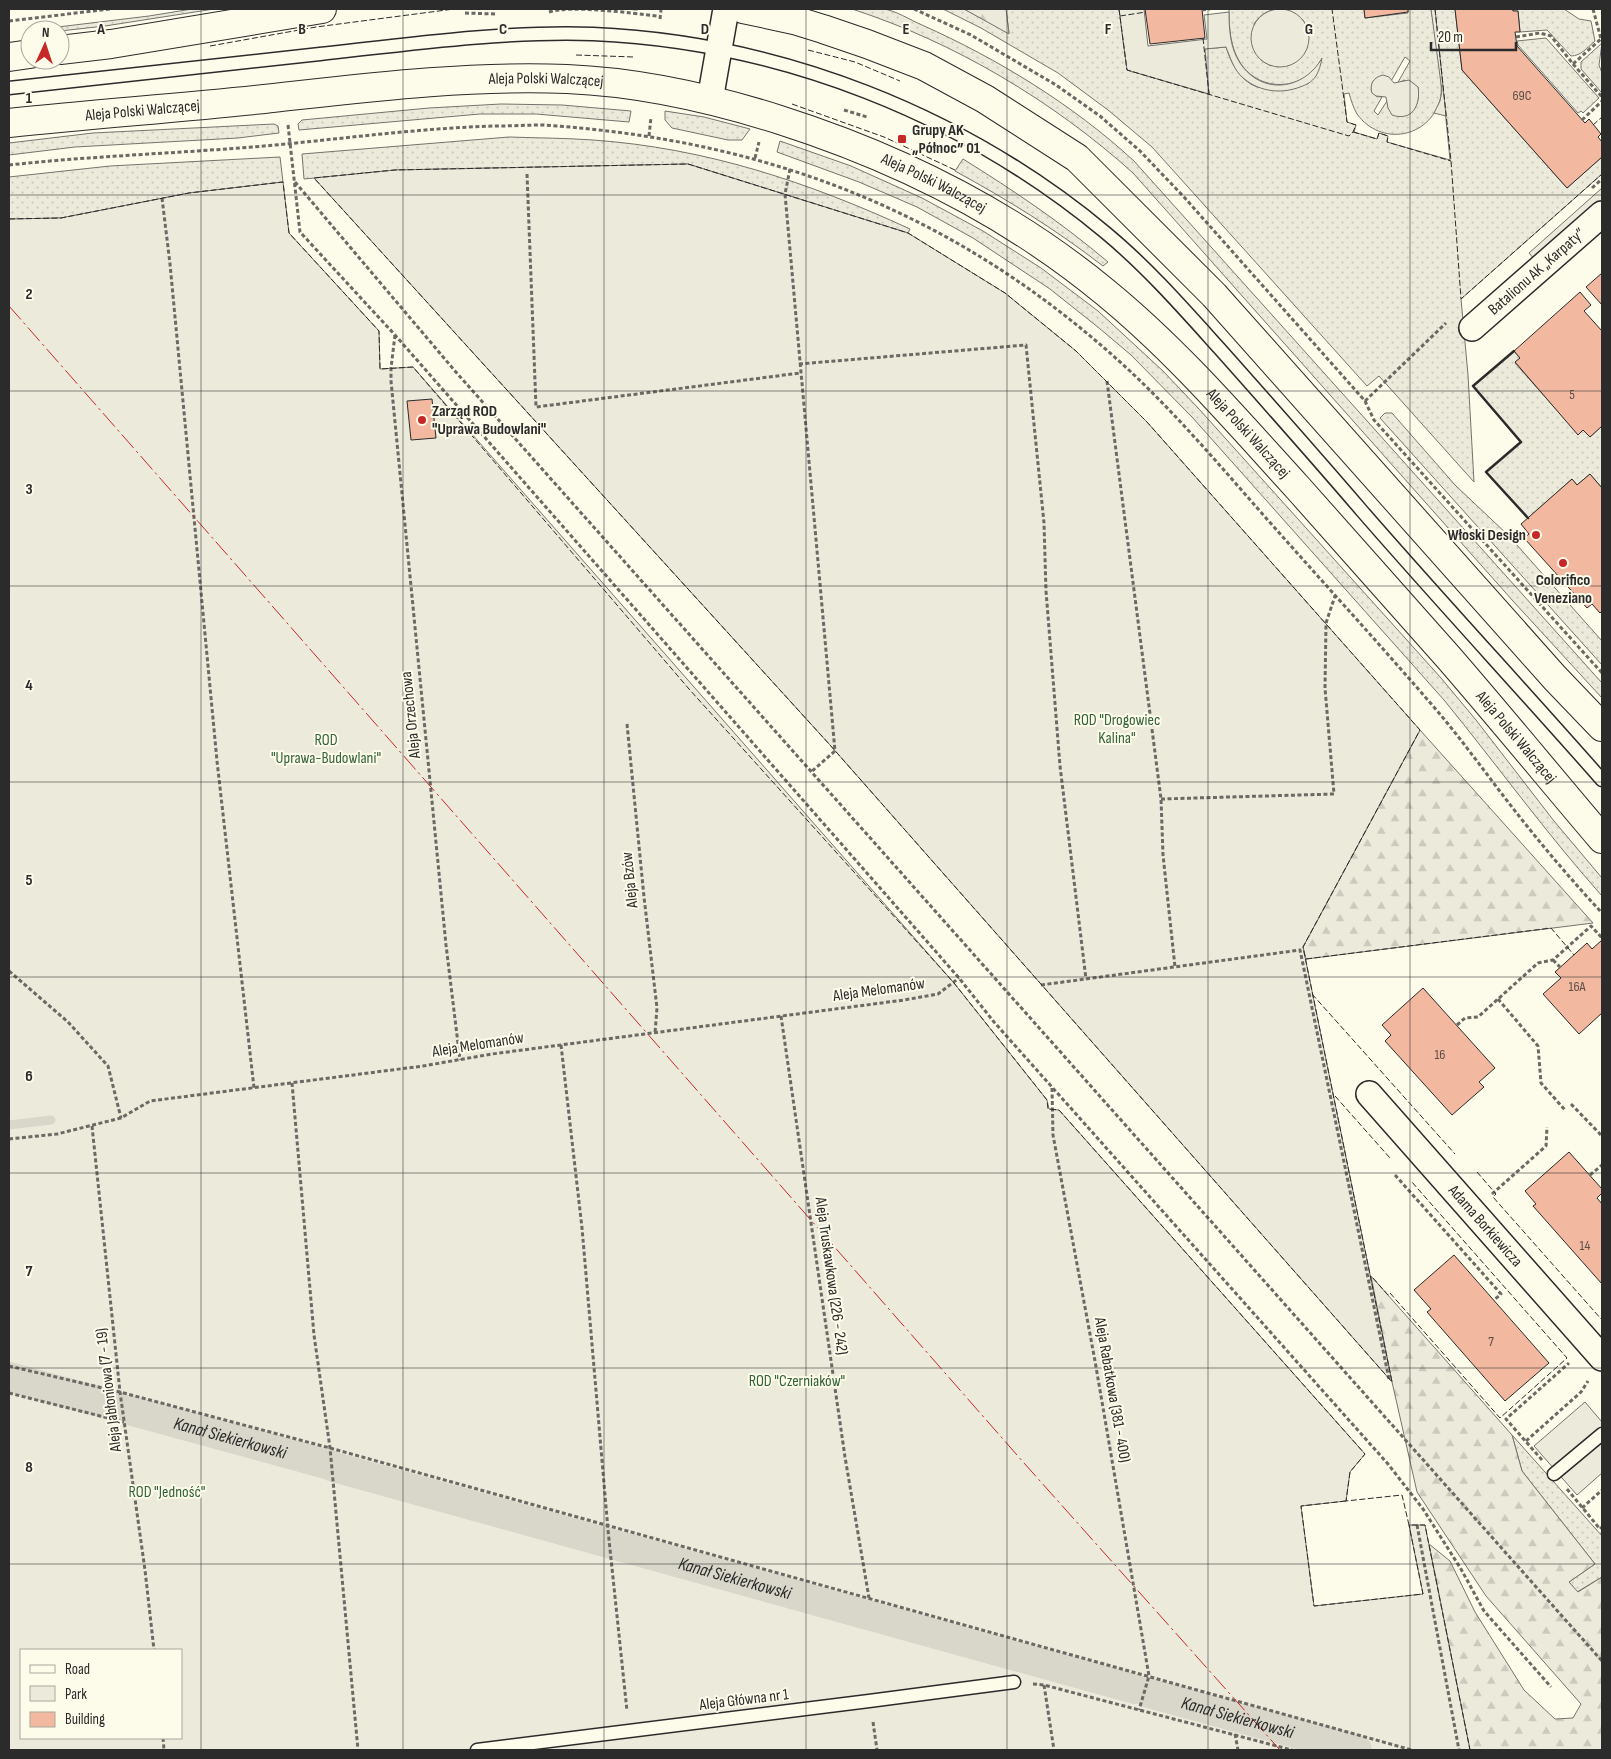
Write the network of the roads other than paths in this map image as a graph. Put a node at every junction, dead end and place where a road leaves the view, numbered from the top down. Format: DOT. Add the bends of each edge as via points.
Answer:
graph roads {
  1 [pos="322,9"];
  2 [pos="726,9"];
  3 [pos="743,9"];
  4 [pos="70,49"];
  5 [pos="719,50"];
  6 [pos="9,88"];
  7 [pos="710,100"];
  8 [pos="9,123"];
  9 [pos="1602,214"];
  10 [pos="1462,322"];
  11 [pos="1602,727"];
  12 [pos="1602,780"];
  13 [pos="1602,839"];
  14 [pos="1369,1094"];
  15 [pos="1597,1367"];
  16 [pos="1602,1434"];
  17 [pos="1554,1474"];
  18 [pos="1014,1682"];
  19 [pos="478,1750"];
  1 -- 4 [label="main road"];
  2 -- 5 [label="street"];
  3 -- 11 [label="main road" via="824,29 924,66 985,99 1077,158 1214,294"];
  5 -- 6 [label="lane" via="597,35 452,39"];
  5 -- 7 [label="street"];
  5 -- 12 [label="lane" via="810,72 916,113 1012,165 1106,233 1191,317"];
  7 -- 8 [label="main road, Aleja Polski Walczącej" via="623,84 510,78 398,85"];
  7 -- 13 [label="main road, Aleja Polski Walczącej" via="819,132 911,170 979,204 1045,246 1106,292 1164,343 1233,416 1451,661"];
  9 -- 10 [label="street, Batalionu AK „Karpaty”"];
  14 -- 15 [label="street, Adama Borkiewicza"];
  16 -- 17 [label="lane"];
  18 -- 19 [label="lane, Aleja Główna nr 1"];
}
